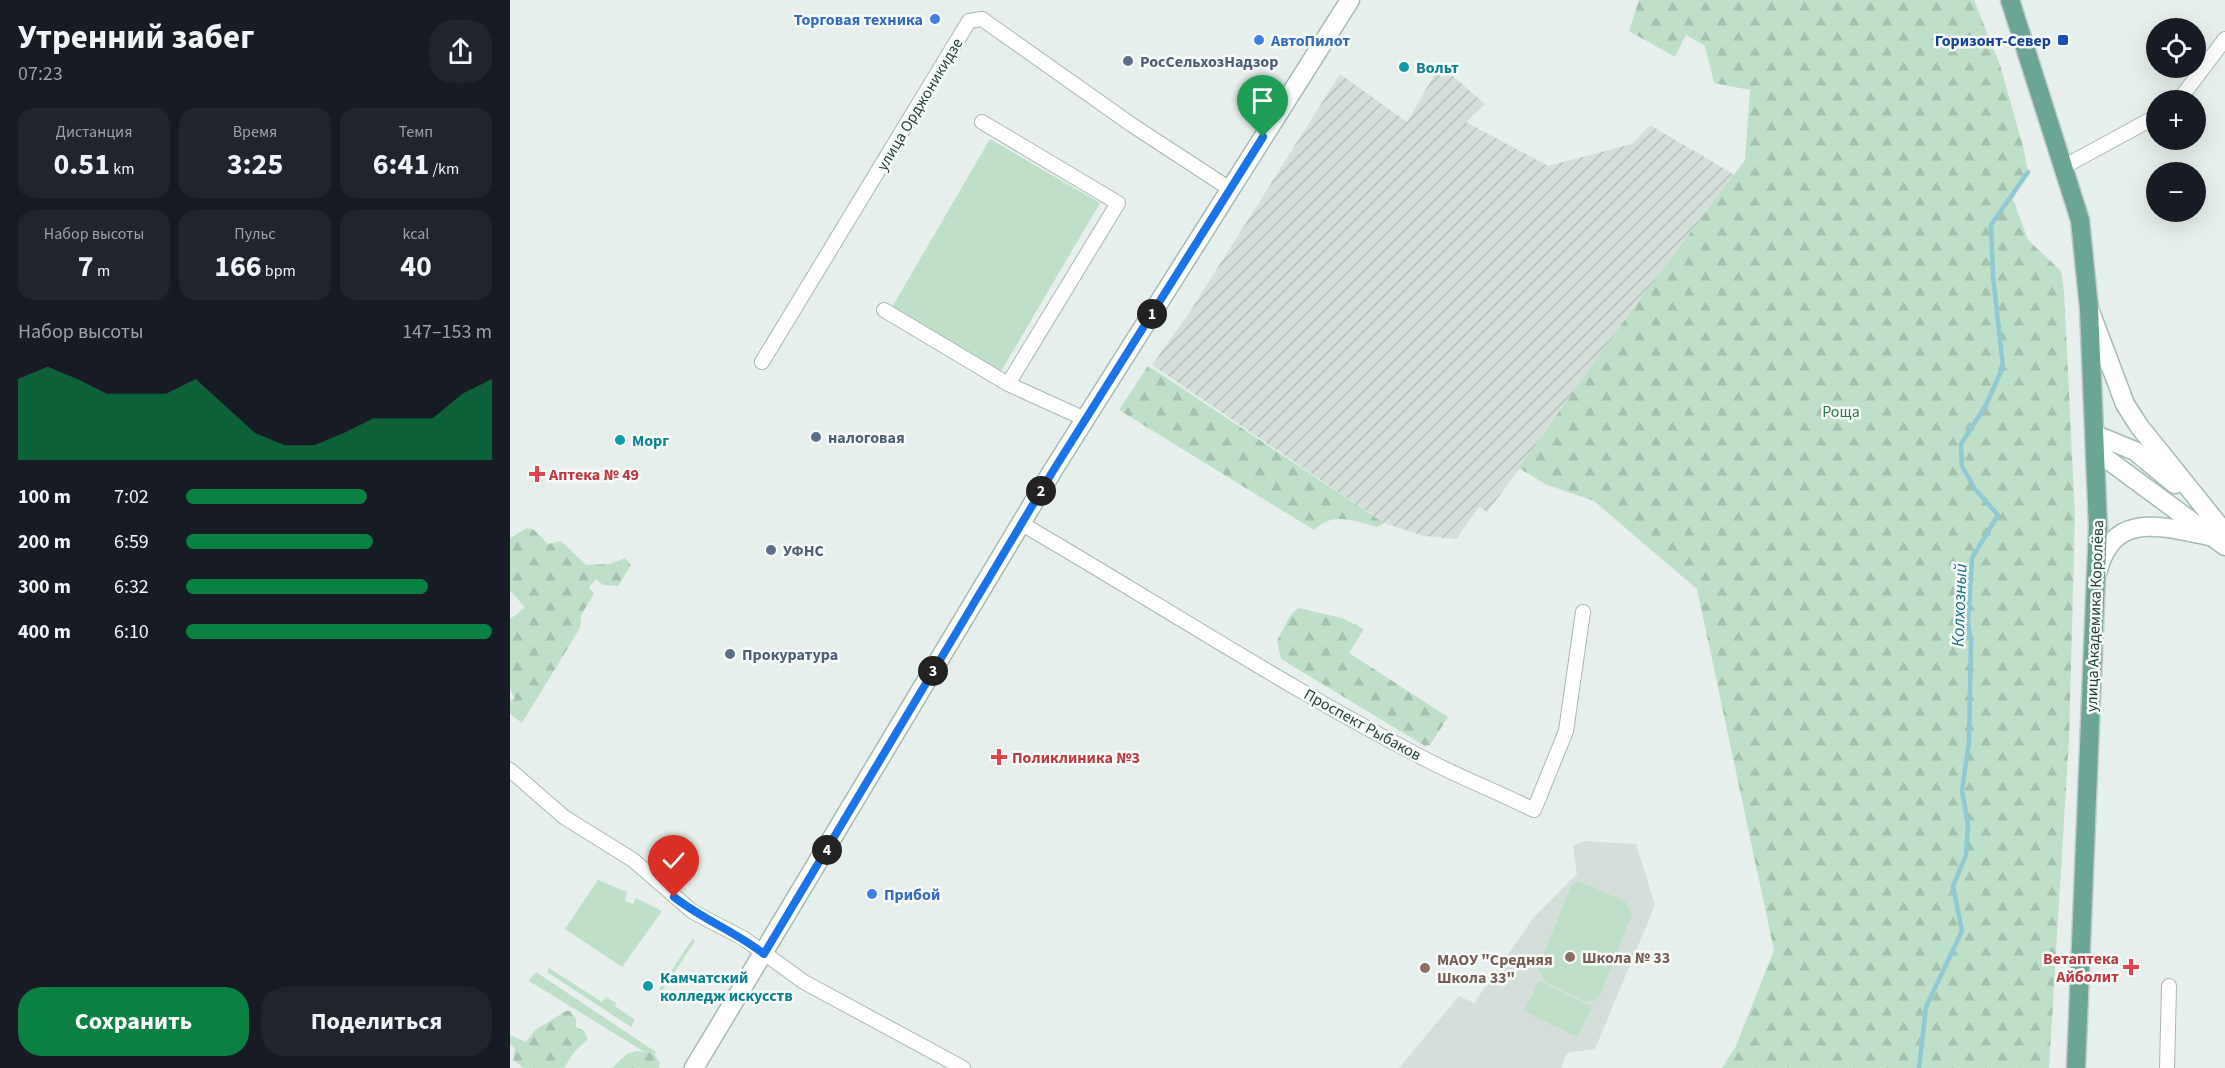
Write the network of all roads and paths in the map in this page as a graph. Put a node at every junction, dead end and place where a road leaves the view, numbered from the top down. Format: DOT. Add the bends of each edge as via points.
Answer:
graph roads {
  1 [pos="1350,0"];
  2 [pos="2010,0"];
  3 [pos="2225,39"];
  4 [pos="2187,90"];
  5 [pos="982,122"];
  6 [pos="2146,122"];
  7 [pos="2064,166"];
  8 [pos="1230,189"];
  9 [pos="2089,308"];
  10 [pos="884,310"];
  11 [pos="762,362"];
  12 [pos="1008,384"];
  13 [pos="1085,419"];
  14 [pos="2096,443"];
  15 [pos="2208,513"];
  16 [pos="1022,524"];
  17 [pos="2221,539"];
  18 [pos="2097,575"];
  19 [pos="1583,612"];
  20 [pos="510,770"];
  21 [pos="764,954"];
  22 [pos="2169,986"];
  23 [pos="694,1068"];
  24 [pos="963,1068"];
  25 [pos="2076,1068"];
  26 [pos="2167,1068"];
  1 -- 8 [label="main road"];
  2 -- 7 [label="main road, улица Академика Королёва"];
  3 -- 4 [label="street"];
  5 -- 12 [label="street" via="1118,203"];
  6 -- 7 [label="street"];
  7 -- 9 [label="main road, улица Академика Королёва" via="2080,220"];
  8 -- 11 [label="street, улица Орджоникидзе" via="982,19 969,21"];
  8 -- 13 [label="main road"];
  9 -- 14 [label="main road, улица Академика Королёва"];
  9 -- 15 [label="main road" via="2126,404"];
  10 -- 12 [label="street"];
  12 -- 13 [label="street"];
  13 -- 16 [label="main road"];
  14 -- 15 [label="main road" via="2135,451"];
  14 -- 17 [label="main road"];
  14 -- 18 [label="main road, улица Академика Королёва"];
  15 -- 17 [label="main road"];
  16 -- 19 [label="street, Проспект Рыбаков" via="1253,663 1412,751 1534,810 1566,731"];
  16 -- 21 [label="main road"];
  17 -- 18 [label="main road" via="2155,526 2126,530 2102,554"];
  18 -- 25 [label="main road, улица Академика Королёва"];
  20 -- 21 [label="street" via="564,817 633,860 683,905"];
  21 -- 23 [label="main road"];
  21 -- 24 [label="street" via="804,982"];
  22 -- 26 [label="street"];
}
